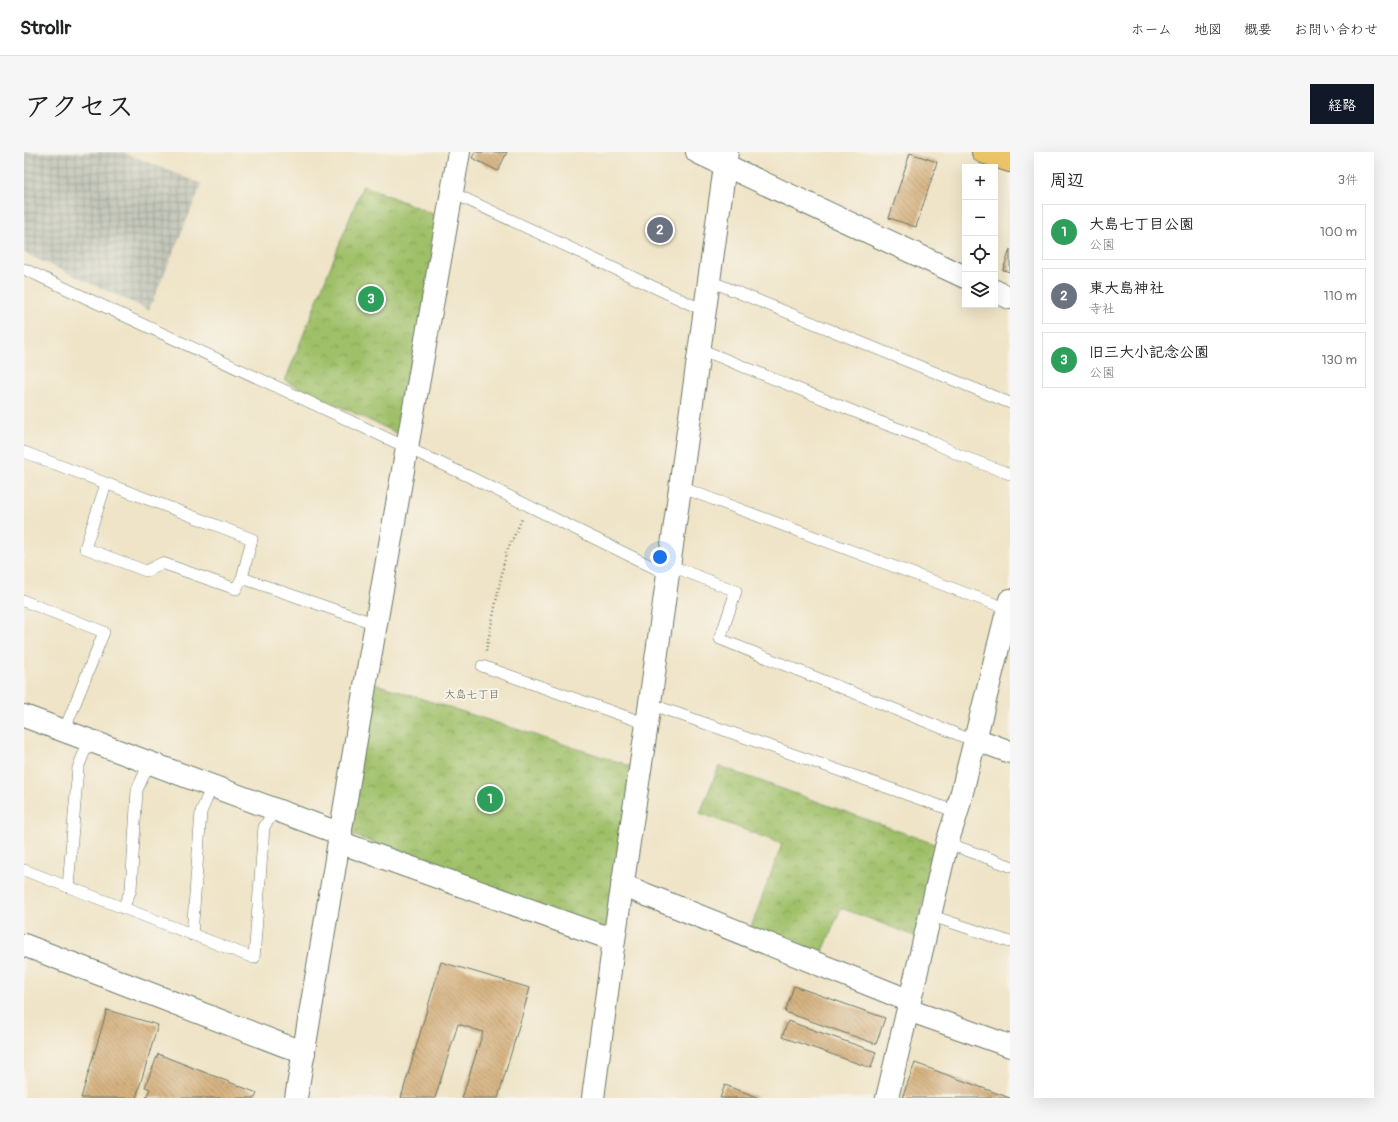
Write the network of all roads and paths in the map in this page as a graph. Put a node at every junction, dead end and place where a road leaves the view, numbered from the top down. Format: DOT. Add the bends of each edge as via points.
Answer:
graph roads {
  1 [pos="459,152"];
  2 [pos="697,152"];
  3 [pos="983,152"];
  4 [pos="726,159"];
  5 [pos="1010,161"];
  6 [pos="453,192"];
  7 [pos="24,269"];
  8 [pos="962,276"];
  9 [pos="710,281"];
  10 [pos="998,292"];
  11 [pos="1010,298"];
  12 [pos="705,310"];
  13 [pos="700,349"];
  14 [pos="1010,402"];
  15 [pos="407,448"];
  16 [pos="24,452"];
  17 [pos="1010,474"];
  18 [pos="106,484"];
  19 [pos="680,487"];
  20 [pos="528,506"];
  21 [pos="668,570"];
  22 [pos="242,578"];
  23 [pos="24,601"];
  24 [pos="1009,605"];
  25 [pos="376,624"];
  26 [pos="482,666"];
  27 [pos="648,714"];
  28 [pos="24,716"];
  29 [pos="64,731"];
  30 [pos="89,740"];
  31 [pos="980,742"];
  32 [pos="1010,752"];
  33 [pos="150,763"];
  34 [pos="212,786"];
  35 [pos="274,810"];
  36 [pos="957,812"];
  37 [pos="340,838"];
  38 [pos="947,843"];
  39 [pos="1010,866"];
  40 [pos="24,870"];
  41 [pos="622,885"];
  42 [pos="68,887"];
  43 [pos="123,908"];
  44 [pos="929,915"];
  45 [pos="192,935"];
  46 [pos="614,940"];
  47 [pos="1010,942"];
  48 [pos="24,945"];
  49 [pos="909,1005"];
  50 [pos="1010,1046"];
  51 [pos="304,1052"];
  52 [pos="296,1098"];
  53 [pos="593,1098"];
  54 [pos="887,1098"];
  1 -- 6 [label="street"];
  2 -- 4 [label="street"];
  3 -- 5 [label="main road"];
  4 -- 8 [label="street"];
  4 -- 9 [label="street"];
  6 -- 12 [label="lane"];
  6 -- 15 [label="street"];
  7 -- 15 [label="lane"];
  9 -- 12 [label="street"];
  9 -- 14 [label="lane"];
  10 -- 11 [label="street"];
  12 -- 13 [label="street"];
  13 -- 17 [label="lane"];
  13 -- 19 [label="street"];
  15 -- 20 [label="lane"];
  15 -- 25 [label="street"];
  16 -- 18 [label="lane"];
  18 -- 22 [label="lane" via="252,539"];
  18 -- 22 [label="lane" via="85,548 146,571 162,563 236,589"];
  19 -- 21 [label="street"];
  19 -- 24 [label="lane"];
  20 -- 21 [label="lane"];
  20 -- 26 [label="path" via="506,553"];
  21 -- 27 [label="street"];
  21 -- 31 [label="lane" via="736,591 720,639"];
  22 -- 25 [label="lane"];
  23 -- 29 [label="lane" via="104,632"];
  24 -- 31 [label="street"];
  25 -- 37 [label="street"];
  26 -- 27 [label="lane"];
  27 -- 36 [label="lane"];
  27 -- 41 [label="street"];
  28 -- 29 [label="street"];
  29 -- 30 [label="street"];
  30 -- 33 [label="street"];
  30 -- 42 [label="lane" via="78,768"];
  31 -- 32 [label="street"];
  31 -- 36 [label="street"];
  33 -- 34 [label="street"];
  33 -- 43 [label="lane" via="138,790 131,890"];
  34 -- 35 [label="street"];
  34 -- 45 [label="lane" via="200,812"];
  35 -- 37 [label="street"];
  35 -- 45 [label="lane" via="264,827 254,958"];
  36 -- 38 [label="street"];
  37 -- 46 [label="street"];
  37 -- 51 [label="street"];
  38 -- 39 [label="lane"];
  38 -- 44 [label="street"];
  40 -- 42 [label="lane"];
  41 -- 46 [label="street"];
  41 -- 49 [label="street"];
  42 -- 43 [label="lane"];
  43 -- 45 [label="lane"];
  44 -- 47 [label="lane"];
  44 -- 49 [label="street"];
  46 -- 53 [label="street"];
  48 -- 51 [label="street"];
  49 -- 50 [label="street"];
  49 -- 54 [label="street"];
  51 -- 52 [label="street"];
}
